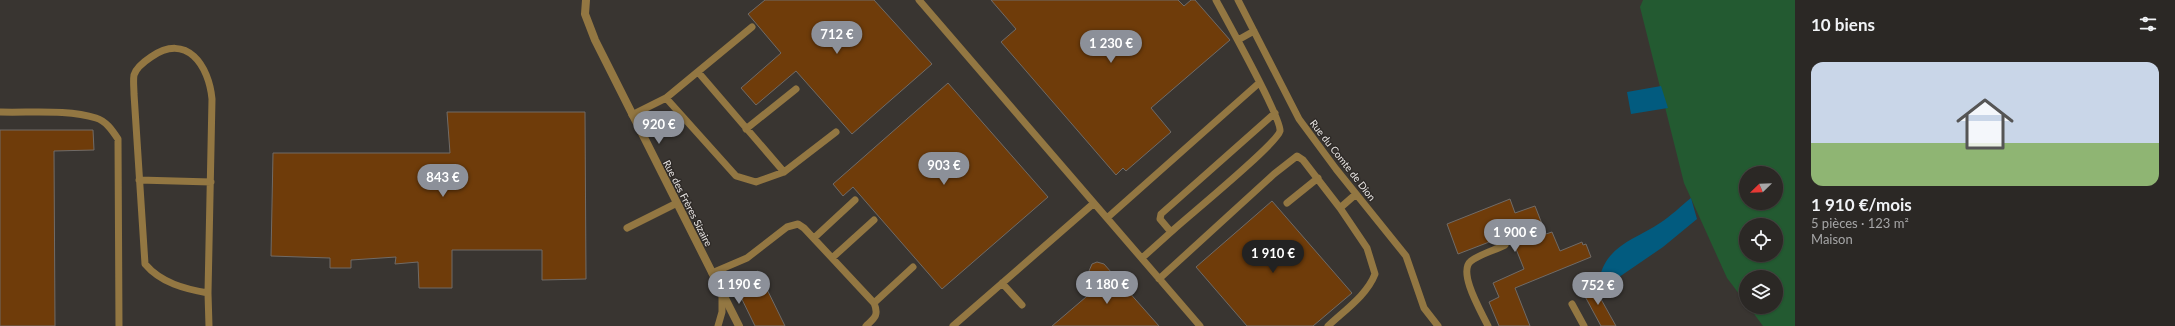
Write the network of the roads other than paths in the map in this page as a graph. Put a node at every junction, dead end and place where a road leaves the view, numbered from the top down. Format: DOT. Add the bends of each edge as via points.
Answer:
graph roads {
  1 [pos="586,0"];
  2 [pos="919,0"];
  3 [pos="1216,0"];
  4 [pos="1238,0"];
  5 [pos="752,27"];
  6 [pos="1254,31"];
  7 [pos="1238,40"];
  8 [pos="698,72"];
  9 [pos="1259,83"];
  10 [pos="796,89"];
  11 [pos="666,98"];
  12 [pos="0,112"];
  13 [pos="1275,113"];
  14 [pos="632,115"];
  15 [pos="746,129"];
  16 [pos="836,132"];
  17 [pos="784,172"];
  18 [pos="1318,178"];
  19 [pos="139,180"];
  20 [pos="211,182"];
  21 [pos="1356,194"];
  22 [pos="854,200"];
  23 [pos="677,203"];
  24 [pos="1287,203"];
  25 [pos="1094,204"];
  26 [pos="1340,208"];
  27 [pos="1107,218"];
  28 [pos="874,220"];
  29 [pos="628,228"];
  30 [pos="1170,232"];
  31 [pos="814,238"];
  32 [pos="1505,245"];
  33 [pos="832,258"];
  34 [pos="1142,258"];
  35 [pos="913,267"];
  36 [pos="712,273"];
  37 [pos="1159,279"];
  38 [pos="1002,282"];
  39 [pos="722,292"];
  40 [pos="208,293"];
  41 [pos="874,303"];
  42 [pos="1572,304"];
  43 [pos="1022,305"];
  44 [pos="1581,325"];
  45 [pos="119,326"];
  46 [pos="209,326"];
  47 [pos="718,326"];
  48 [pos="739,326"];
  49 [pos="866,326"];
  50 [pos="953,326"];
  51 [pos="1200,326"];
  52 [pos="1328,326"];
  53 [pos="1438,326"];
  54 [pos="1488,326"];
  1 -- 14 [label="street, Rue des Frères Sizaire" via="585,14 595,40"];
  2 -- 25 [label="lane"];
  3 -- 7 [label="lane"];
  4 -- 6 [label="lane, Rue du Comte de Dion"];
  5 -- 8 [label="lane"];
  6 -- 7 [label="lane"];
  6 -- 21 [label="lane, Rue du Comte de Dion" via="1298,119"];
  7 -- 9 [label="lane"];
  8 -- 11 [label="lane"];
  8 -- 15 [label="lane"];
  9 -- 13 [label="lane"];
  9 -- 27 [label="lane"];
  10 -- 15 [label="lane"];
  11 -- 14 [label="lane"];
  11 -- 17 [label="lane" via="736,176 756,182"];
  12 -- 45 [label="lane" via="52,113 97,118 110,127 118,138"];
  13 -- 30 [label="lane" via="1280,123 1280,132 1273,142"];
  13 -- 30 [label="lane" via="1161,214 1160,220"];
  14 -- 23 [label="street, Rue des Frères Sizaire"];
  15 -- 17 [label="lane"];
  16 -- 17 [label="lane"];
  18 -- 24 [label="lane"];
  18 -- 26 [label="lane"];
  18 -- 37 [label="lane" via="1297,156"];
  19 -- 20 [label="lane"];
  19 -- 20 [label="lane" via="134,74 144,62 157,53 172,49 188,51 199,60 211,83"];
  19 -- 40 [label="lane" via="144,264 150,271 183,289"];
  20 -- 40 [label="lane"];
  21 -- 26 [label="lane"];
  21 -- 53 [label="lane, Rue du Comte de Dion" via="1406,256 1424,308"];
  22 -- 31 [label="lane"];
  23 -- 29 [label="lane"];
  23 -- 36 [label="street, Rue des Frères Sizaire"];
  25 -- 27 [label="lane"];
  25 -- 38 [label="lane"];
  26 -- 52 [label="lane" via="1367,248 1375,274 1364,292"];
  27 -- 34 [label="lane"];
  28 -- 33 [label="lane"];
  30 -- 34 [label="lane"];
  31 -- 33 [label="lane"];
  31 -- 36 [label="lane" via="798,224 791,225 747,258"];
  32 -- 54 [label="lane" via="1470,261 1466,270 1466,279"];
  33 -- 41 [label="lane"];
  34 -- 37 [label="lane"];
  35 -- 41 [label="lane"];
  36 -- 39 [label="street, Rue des Frères Sizaire"];
  37 -- 51 [label="lane"];
  38 -- 43 [label="lane"];
  38 -- 50 [label="lane"];
  39 -- 47 [label="lane" via="722,312"];
  39 -- 48 [label="street, Rue des Frères Sizaire"];
  40 -- 46 [label="lane"];
  41 -- 49 [label="lane" via="876,317"];
  42 -- 44 [label="lane"];
}
